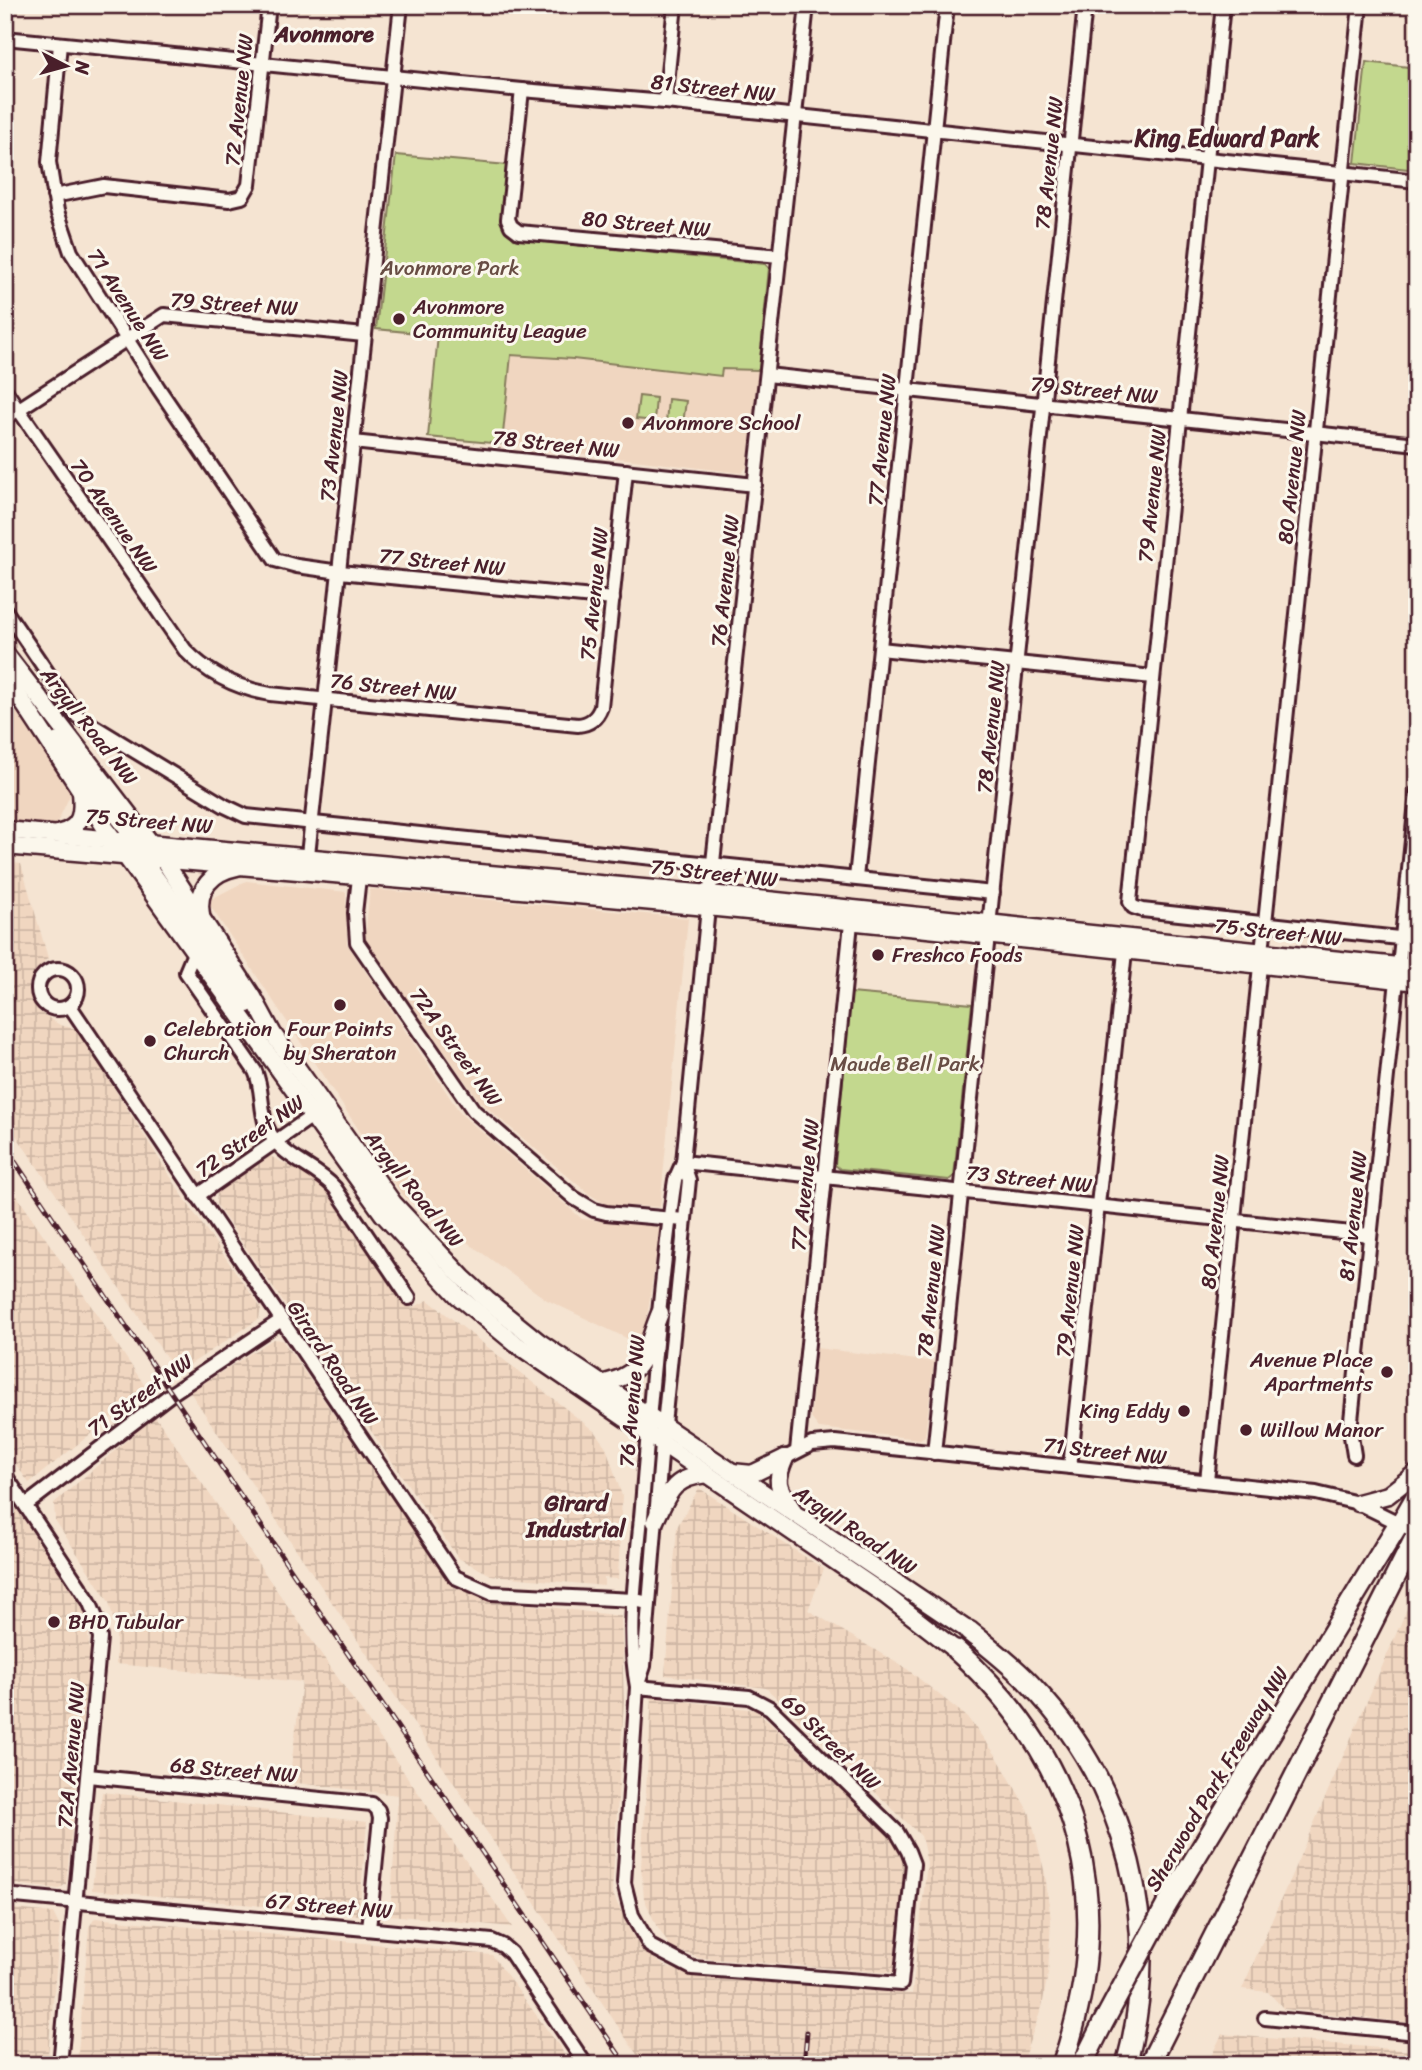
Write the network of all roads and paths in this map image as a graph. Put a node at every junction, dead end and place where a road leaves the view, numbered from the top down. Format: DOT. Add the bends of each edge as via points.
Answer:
graph roads {
  1 [pos="269,5"];
  2 [pos="401,5"];
  3 [pos="675,5"];
  4 [pos="807,5"];
  5 [pos="947,5"];
  6 [pos="1085,5"];
  7 [pos="1223,5"];
  8 [pos="1360,5"];
  9 [pos="5,38"];
  10 [pos="60,44"];
  11 [pos="262,63"];
  12 [pos="393,77"];
  13 [pos="522,90"];
  14 [pos="665,102"];
  15 [pos="795,116"];
  16 [pos="934,130"];
  17 [pos="1070,144"];
  18 [pos="1207,159"];
  19 [pos="1343,173"];
  20 [pos="1417,181"];
  21 [pos="54,196"];
  22 [pos="780,256"];
  23 [pos="364,335"];
  24 [pos="126,338"];
  25 [pos="767,374"];
  26 [pos="5,390"];
  27 [pos="907,390"];
  28 [pos="1044,404"];
  29 [pos="18,409"];
  30 [pos="5,418"];
  31 [pos="1180,419"];
  32 [pos="1316,433"];
  33 [pos="354,442"];
  34 [pos="1417,444"];
  35 [pos="626,471"];
  36 [pos="755,485"];
  37 [pos="271,555"];
  38 [pos="340,572"];
  39 [pos="612,599"];
  40 [pos="5,610"];
  41 [pos="880,649"];
  42 [pos="5,653"];
  43 [pos="194,660"];
  44 [pos="1017,664"];
  45 [pos="1153,677"];
  46 [pos="8,680"];
  47 [pos="325,700"];
  48 [pos="594,719"];
  49 [pos="88,724"];
  50 [pos="81,792"];
  51 [pos="1417,793"];
  52 [pos="125,807"];
  53 [pos="312,823"];
  54 [pos="5,830"];
  55 [pos="57,834"];
  56 [pos="113,839"];
  57 [pos="5,846"];
  58 [pos="200,846"];
  59 [pos="138,849"];
  60 [pos="163,859"];
  61 [pos="713,863"];
  62 [pos="307,864"];
  63 [pos="247,865"];
  64 [pos="360,869"];
  65 [pos="856,878"];
  66 [pos="993,893"];
  67 [pos="709,901"];
  68 [pos="1133,907"];
  69 [pos="201,917"];
  70 [pos="851,923"];
  71 [pos="1265,923"];
  72 [pos="989,930"];
  73 [pos="1402,938"];
  74 [pos="1417,940"];
  75 [pos="1125,952"];
  76 [pos="194,953"];
  77 [pos="1261,959"];
  78 [pos="1417,968"];
  79 [pos="1398,973"];
  80 [pos="1417,982"];
  81 [pos="70,1006"];
  82 [pos="273,1034"];
  83 [pos="318,1112"];
  84 [pos="276,1141"];
  85 [pos="683,1162"];
  86 [pos="825,1177"];
  87 [pos="961,1191"];
  88 [pos="197,1196"];
  89 [pos="1098,1205"];
  90 [pos="669,1219"];
  91 [pos="684,1220"];
  92 [pos="1234,1220"];
  93 [pos="1370,1235"];
  94 [pos="409,1297"];
  95 [pos="660,1314"];
  96 [pos="281,1321"];
  97 [pos="600,1384"];
  98 [pos="649,1416"];
  99 [pos="664,1427"];
  100 [pos="647,1434"];
  101 [pos="662,1444"];
  102 [pos="934,1453"];
  103 [pos="791,1454"];
  104 [pos="1353,1455"];
  105 [pos="1070,1467"];
  106 [pos="730,1472"];
  107 [pos="1417,1472"];
  108 [pos="707,1474"];
  109 [pos="5,1475"];
  110 [pos="1207,1481"];
  111 [pos="1417,1492"];
  112 [pos="1358,1503"];
  113 [pos="26,1505"];
  114 [pos="795,1515"];
  115 [pos="655,1521"];
  116 [pos="1411,1530"];
  117 [pos="634,1600"];
  118 [pos="649,1603"];
  119 [pos="969,1631"];
  120 [pos="956,1650"];
  121 [pos="637,1687"];
  122 [pos="88,1776"];
  123 [pos="5,1895"];
  124 [pos="77,1902"];
  125 [pos="369,1930"];
  126 [pos="901,1984"];
  127 [pos="1265,2018"];
  128 [pos="1417,2033"];
  129 [pos="60,2065"];
  130 [pos="586,2065"];
  131 [pos="1062,2065"];
  132 [pos="1082,2065"];
  133 [pos="1126,2065"];
  134 [pos="1149,2065"];
  1 -- 11 [label="street, 72 Avenue NW"];
  2 -- 12 [label="street, 73 Avenue NW"];
  3 -- 14 [label="street"];
  4 -- 15 [label="street, 76 Avenue NW"];
  5 -- 16 [label="street, 77 Avenue NW"];
  6 -- 17 [label="street, 78 Avenue NW"];
  7 -- 18 [label="street, 79 Avenue NW"];
  8 -- 19 [label="street, 80 Avenue NW"];
  9 -- 10 [label="street, 81 Street NW"];
  10 -- 11 [label="street, 81 Street NW"];
  10 -- 21 [label="street, 71 Avenue NW" via="50,145"];
  11 -- 12 [label="street, 81 Street NW"];
  11 -- 21 [label="street, 72 Avenue NW" via="249,185 242,197 229,200 104,186"];
  12 -- 13 [label="street, 81 Street NW"];
  12 -- 23 [label="street, 73 Avenue NW"];
  13 -- 14 [label="street, 81 Street NW"];
  13 -- 22 [label="street, 80 Street NW" via="508,219 519,232"];
  14 -- 15 [label="street, 81 Street NW"];
  15 -- 16 [label="street, 81 Street NW"];
  15 -- 22 [label="street, 76 Avenue NW"];
  16 -- 17 [label="street, 81 Street NW"];
  16 -- 27 [label="street, 77 Avenue NW"];
  17 -- 18 [label="street, 81 Street NW"];
  17 -- 28 [label="street, 78 Avenue NW"];
  18 -- 19 [label="street, 81 Street NW"];
  18 -- 31 [label="street, 79 Avenue NW"];
  19 -- 20 [label="street, 81 Street NW"];
  19 -- 32 [label="street, 80 Avenue NW"];
  21 -- 24 [label="street, 71 Avenue NW" via="71,252"];
  22 -- 25 [label="street, 76 Avenue NW"];
  23 -- 24 [label="street, 79 Street NW" via="164,315"];
  23 -- 33 [label="street, 73 Avenue NW"];
  24 -- 29 [label="street, 79 Street NW"];
  24 -- 37 [label="street, 71 Avenue NW"];
  25 -- 27 [label="street, 79 Street NW"];
  25 -- 36 [label="street, 76 Avenue NW"];
  26 -- 29 [label="street, 70 Avenue NW"];
  27 -- 28 [label="street, 79 Street NW"];
  27 -- 41 [label="street, 77 Avenue NW"];
  28 -- 31 [label="street, 79 Street NW"];
  28 -- 44 [label="street, 78 Avenue NW"];
  29 -- 30 [label="street, 79 Street NW"];
  29 -- 43 [label="street, 70 Avenue NW"];
  31 -- 32 [label="street, 79 Street NW"];
  31 -- 45 [label="street, 79 Avenue NW"];
  32 -- 34 [label="street, 79 Street NW"];
  32 -- 71 [label="street, 80 Avenue NW"];
  33 -- 35 [label="street, 78 Street NW"];
  33 -- 38 [label="street, 73 Avenue NW"];
  35 -- 36 [label="street, 78 Street NW"];
  35 -- 39 [label="street, 75 Avenue NW"];
  36 -- 61 [label="street, 76 Avenue NW"];
  37 -- 38 [label="street, 77 Street NW" via="285,564"];
  38 -- 39 [label="street, 77 Street NW"];
  38 -- 47 [label="street, 73 Avenue NW"];
  39 -- 48 [label="street, 75 Avenue NW" via="601,707"];
  40 -- 49 [label="street, Argyll Road NW" via="74,712"];
  41 -- 44 [label="street"];
  41 -- 65 [label="street, 77 Avenue NW"];
  42 -- 52 [label="main road, Argyll Road NW"];
  43 -- 47 [label="street, 76 Street NW" via="247,689"];
  44 -- 45 [label="street"];
  44 -- 66 [label="street, 78 Avenue NW"];
  45 -- 68 [label="street, 79 Avenue NW" via="1130,899"];
  46 -- 50 [label="main road, Argyll Road NW"];
  46 -- 59 [label="main road"];
  47 -- 48 [label="street, 76 Street NW" via="578,725"];
  47 -- 53 [label="street, 73 Avenue NW"];
  49 -- 53 [label="street, 75 Street NW" via="237,812"];
  50 -- 55 [label="main road" via="78,825"];
  50 -- 56 [label="main road, Argyll Road NW"];
  51 -- 73 [label="street, 81 Avenue NW"];
  52 -- 58 [label="main road" via="154,828"];
  52 -- 59 [label="main road, Argyll Road NW"];
  53 -- 61 [label="street, 75 Street NW"];
  53 -- 62 [label="street, 73 Avenue NW"];
  54 -- 55 [label="main road, 75 Street NW"];
  55 -- 56 [label="main road, 75 Street NW"];
  56 -- 59 [label="main road, 75 Street NW"];
  57 -- 59 [label="main road, 75 Street NW"];
  58 -- 59 [label="main road, 75 Street NW"];
  58 -- 62 [label="main road, 75 Street NW"];
  59 -- 60 [label="main road, Argyll Road NW"];
  59 -- 76 [label="main road, Argyll Road NW"];
  59 -- 82 [label="main road" via="237,991"];
  60 -- 63 [label="main road, 75 Street NW"];
  60 -- 69 [label="main road, Argyll Road NW"];
  61 -- 65 [label="street, 75 Street NW"];
  61 -- 67 [label="street, 76 Avenue NW"];
  62 -- 63 [label="main road, 75 Street NW"];
  62 -- 64 [label="main road, 75 Street NW"];
  63 -- 69 [label="main road" via="226,869 211,879 200,899"];
  64 -- 67 [label="main road, 75 Street NW"];
  64 -- 90 [label="street, 72A Street NW" via="357,942 474,1111 584,1205 600,1212"];
  65 -- 66 [label="street, 75 Street NW"];
  66 -- 72 [label="street, 78 Avenue NW"];
  67 -- 70 [label="main road, 75 Street NW"];
  67 -- 72 [label="main road, 75 Street NW"];
  67 -- 85 [label="street, 76 Avenue NW"];
  68 -- 71 [label="street, 75 Street NW"];
  69 -- 82 [label="main road, Argyll Road NW"];
  70 -- 72 [label="main road, 75 Street NW"];
  70 -- 86 [label="street, 77 Avenue NW"];
  71 -- 73 [label="street, 75 Street NW"];
  71 -- 77 [label="street, 80 Avenue NW"];
  72 -- 75 [label="main road, 75 Street NW"];
  72 -- 77 [label="main road, 75 Street NW"];
  72 -- 87 [label="street, 78 Avenue NW"];
  73 -- 74 [label="street, 75 Street NW"];
  73 -- 79 [label="street, 81 Avenue NW"];
  75 -- 77 [label="main road, 75 Street NW"];
  75 -- 89 [label="street, 79 Avenue NW"];
  76 -- 83 [label="main road, Argyll Road NW"];
  76 -- 84 [label="street" via="186,972 255,1071 266,1125"];
  77 -- 79 [label="main road, 75 Street NW"];
  77 -- 92 [label="street, 80 Avenue NW"];
  78 -- 79 [label="main road, 75 Street NW"];
  79 -- 80 [label="main road, 75 Street NW"];
  79 -- 93 [label="street, 81 Avenue NW"];
  81 -- 88 [label="street, Girard Road NW"];
  82 -- 83 [label="main road, Argyll Road NW"];
  83 -- 84 [label="street, 72 Street NW"];
  83 -- 97 [label="main road, Argyll Road NW" via="437,1252 510,1319"];
  83 -- 100 [label="main road, Argyll Road NW" via="383,1214 458,1296 516,1344"];
  84 -- 88 [label="street, 72 Street NW"];
  84 -- 94 [label="street" via="290,1157 335,1188"];
  85 -- 86 [label="street, 73 Street NW"];
  85 -- 90 [label="street, 76 Avenue NW"];
  85 -- 91 [label="street, 76 Avenue NW" via="689,1180"];
  86 -- 87 [label="street, 73 Street NW"];
  86 -- 103 [label="street, 77 Avenue NW"];
  87 -- 89 [label="street, 73 Street NW"];
  87 -- 102 [label="street, 78 Avenue NW"];
  88 -- 96 [label="street, Girard Road NW"];
  89 -- 92 [label="street, 73 Street NW"];
  89 -- 105 [label="street, 79 Avenue NW"];
  90 -- 91 [label="street, 72A Street NW"];
  90 -- 95 [label="street, 76 Avenue NW"];
  91 -- 99 [label="street, 76 Avenue NW"];
  92 -- 93 [label="street, 73 Street NW"];
  92 -- 110 [label="street, 80 Avenue NW"];
  93 -- 104 [label="street, 81 Avenue NW" via="1350,1430"];
  95 -- 97 [label="main road" via="645,1356 632,1372"];
  95 -- 98 [label="street, 76 Avenue NW"];
  96 -- 113 [label="street, 71 Street NW" via="171,1394"];
  96 -- 117 [label="street, Girard Road NW" via="455,1577 491,1593"];
  97 -- 98 [label="main road, Argyll Road NW"];
  98 -- 99 [label="main road, Argyll Road NW"];
  98 -- 100 [label="street, 76 Avenue NW"];
  99 -- 101 [label="street, 76 Avenue NW"];
  99 -- 106 [label="main road, Argyll Road NW"];
  100 -- 101 [label="main road, Argyll Road NW"];
  100 -- 117 [label="street, 76 Avenue NW"];
  101 -- 108 [label="main road, Argyll Road NW"];
  101 -- 115 [label="street, 76 Avenue NW"];
  102 -- 103 [label="street, 71 Street NW" via="829,1442"];
  102 -- 105 [label="street, 71 Street NW"];
  103 -- 106 [label="main road" via="752,1474"];
  103 -- 114 [label="main road" via="778,1475 778,1484"];
  105 -- 110 [label="street, 71 Street NW"];
  106 -- 114 [label="main road, Argyll Road NW"];
  107 -- 112 [label="main road" via="1388,1495"];
  108 -- 115 [label="main road" via="678,1482"];
  108 -- 120 [label="main road, Argyll Road NW"];
  109 -- 113 [label="street, 72A Avenue NW"];
  110 -- 112 [label="street, 71 Street NW" via="1316,1493"];
  111 -- 116 [label="main road"];
  112 -- 116 [label="street, 71 Street NW"];
  113 -- 122 [label="street, 72A Avenue NW" via="89,1601 99,1630"];
  114 -- 119 [label="main road, Argyll Road NW"];
  115 -- 118 [label="street, 76 Avenue NW"];
  116 -- 132 [label="highway, Sherwood Park Freeway NW, bridge" via="1166,1906"];
  116 -- 134 [label="highway"];
  117 -- 118 [label="street, Girard Road NW"];
  117 -- 121 [label="street, 76 Avenue NW"];
  118 -- 121 [label="street, 76 Avenue NW" via="644,1666"];
  119 -- 133 [label="highway" via="1008,1662 1049,1706 1097,1777 1117,1822 1131,1868 1141,1934 1138,2017"];
  120 -- 131 [label="highway" via="993,1685 1025,1725 1051,1769 1082,1850 1089,1909 1086,1970"];
  121 -- 126 [label="street, 69 Street NW" via="758,1700 903,1840 913,1864"];
  121 -- 126 [label="street, 76 Avenue NW" via="624,1883 632,1915 650,1946 692,1968"];
  122 -- 124 [label="street, 72A Avenue NW"];
  122 -- 125 [label="street, 68 Street NW" via="364,1801 376,1807 380,1818"];
  123 -- 124 [label="street, 67 Street NW"];
  124 -- 125 [label="street, 67 Street NW"];
  124 -- 129 [label="street, 72A Avenue NW"];
  125 -- 130 [label="street, 67 Street NW" via="485,1940 503,1946"];
  127 -- 128 [label="street"];
}
